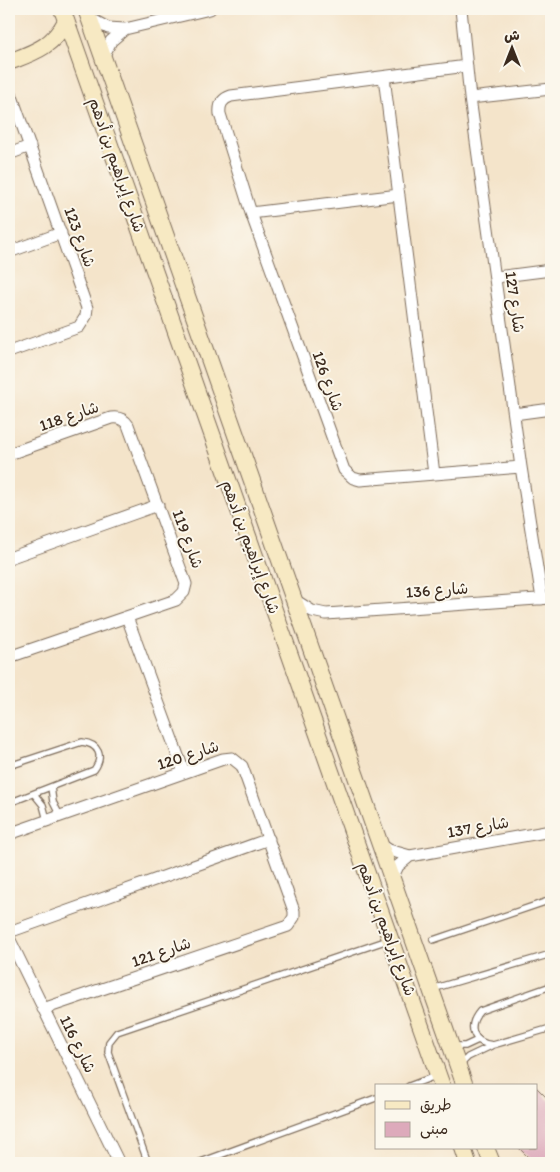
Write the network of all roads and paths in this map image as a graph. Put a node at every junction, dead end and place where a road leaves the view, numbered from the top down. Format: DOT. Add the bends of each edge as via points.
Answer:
graph roads {
  1 [pos="210,9"];
  2 [pos="461,9"];
  3 [pos="87,11"];
  4 [pos="64,15"];
  5 [pos="124,29"];
  6 [pos="49,44"];
  7 [pos="103,57"];
  8 [pos="79,58"];
  9 [pos="9,62"];
  10 [pos="467,66"];
  11 [pos="384,77"];
  12 [pos="9,88"];
  13 [pos="551,89"];
  14 [pos="470,98"];
  15 [pos="30,146"];
  16 [pos="9,154"];
  17 [pos="399,195"];
  18 [pos="252,213"];
  19 [pos="61,233"];
  20 [pos="9,252"];
  21 [pos="551,270"];
  22 [pos="496,277"];
  23 [pos="192,307"];
  24 [pos="169,316"];
  25 [pos="203,340"];
  26 [pos="181,349"];
  27 [pos="9,352"];
  28 [pos="551,409"];
  29 [pos="514,414"];
  30 [pos="111,418"];
  31 [pos="9,454"];
  32 [pos="521,467"];
  33 [pos="434,474"];
  34 [pos="158,505"];
  35 [pos="9,558"];
  36 [pos="546,599"];
  37 [pos="294,600"];
  38 [pos="326,614"];
  39 [pos="127,617"];
  40 [pos="306,634"];
  41 [pos="9,658"];
  42 [pos="9,766"];
  43 [pos="184,772"];
  44 [pos="51,787"];
  45 [pos="34,794"];
  46 [pos="9,803"];
  47 [pos="60,816"];
  48 [pos="47,820"];
  49 [pos="551,831"];
  50 [pos="9,834"];
  51 [pos="269,839"];
  52 [pos="380,844"];
  53 [pos="410,856"];
  54 [pos="392,879"];
  55 [pos="551,900"];
  56 [pos="288,926"];
  57 [pos="9,932"];
  58 [pos="9,938"];
  59 [pos="390,939"];
  60 [pos="433,940"];
  61 [pos="551,954"];
  62 [pos="551,986"];
  63 [pos="430,990"];
  64 [pos="43,1009"];
  65 [pos="551,1028"];
  66 [pos="478,1040"];
  67 [pos="493,1045"];
  68 [pos="451,1046"];
  69 [pos="459,1069"];
  70 [pos="440,1080"];
  71 [pos="419,1084"];
  72 [pos="464,1084"];
  73 [pos="375,1098"];
  74 [pos="464,1150"];
  75 [pos="487,1150"];
  76 [pos="119,1163"];
  77 [pos="148,1163"];
  78 [pos="198,1163"];
  79 [pos="468,1163"];
  80 [pos="492,1163"];
  1 -- 5 [label="street"];
  2 -- 10 [label="street, شارع 127"];
  3 -- 5 [label="street" via="93,20 108,28"];
  3 -- 7 [label="street, شارع إبراهيم بن أدهم"];
  4 -- 6 [label="street" via="58,34"];
  4 -- 8 [label="street, شارع إبراهيم بن أدهم"];
  5 -- 7 [label="street" via="111,41"];
  6 -- 8 [label="street"];
  6 -- 9 [label="street"];
  7 -- 23 [label="street, شارع إبراهيم بن أدهم"];
  8 -- 24 [label="street, شارع إبراهيم بن أدهم"];
  10 -- 11 [label="street, شارع 126"];
  10 -- 14 [label="street, شارع 127"];
  11 -- 17 [label="street"];
  11 -- 18 [label="street, شارع 126" via="230,96 223,101 220,114"];
  12 -- 15 [label="street, شارع 123"];
  13 -- 14 [label="street"];
  14 -- 22 [label="street, شارع 127"];
  15 -- 16 [label="street"];
  15 -- 19 [label="street, شارع 123"];
  17 -- 18 [label="street"];
  17 -- 33 [label="street"];
  18 -- 33 [label="street, شارع 126" via="344,470 360,480"];
  19 -- 20 [label="street"];
  19 -- 27 [label="street, شارع 123" via="86,303 84,320 79,326"];
  21 -- 22 [label="street"];
  22 -- 29 [label="street, شارع 127"];
  23 -- 24 [label="street" via="184,317"];
  23 -- 25 [label="street, شارع إبراهيم بن أدهم"];
  24 -- 26 [label="street, شارع إبراهيم بن أدهم"];
  25 -- 26 [label="street" via="198,336 187,337"];
  25 -- 37 [label="street, شارع إبراهيم بن أدهم"];
  26 -- 59 [label="street, شارع إبراهيم بن أدهم"];
  28 -- 29 [label="street"];
  29 -- 32 [label="street, شارع 127"];
  30 -- 31 [label="street, شارع 118"];
  30 -- 34 [label="street, شارع 119" via="128,424"];
  32 -- 33 [label="street, شارع 126"];
  32 -- 36 [label="street, شارع 127"];
  34 -- 35 [label="street"];
  34 -- 39 [label="street, شارع 119" via="186,580 185,588 176,600"];
  36 -- 38 [label="street, شارع 136"];
  37 -- 38 [label="street, شارع 136" via="312,611"];
  37 -- 40 [label="street, شارع إبراهيم بن أدهم"];
  38 -- 40 [label="street" via="315,619"];
  39 -- 41 [label="street, شارع 119"];
  39 -- 43 [label="street"];
  40 -- 52 [label="street, شارع إبراهيم بن أدهم"];
  42 -- 44 [label="lane" via="82,742 96,748 100,755 94,770"];
  43 -- 47 [label="street, شارع 120"];
  43 -- 51 [label="street, شارع 120" via="227,758 236,760 242,766"];
  44 -- 45 [label="lane"];
  44 -- 47 [label="lane" via="53,802"];
  45 -- 46 [label="lane"];
  45 -- 48 [label="lane" via="43,806"];
  47 -- 48 [label="street, شارع 120"];
  48 -- 50 [label="street, شارع 120"];
  49 -- 53 [label="street, شارع 137"];
  51 -- 56 [label="street, شارع 120" via="294,911"];
  51 -- 57 [label="street"];
  52 -- 53 [label="street, شارع 137"];
  52 -- 54 [label="street, شارع إبراهيم بن أدهم"];
  53 -- 54 [label="street" via="398,866"];
  54 -- 63 [label="street, شارع إبراهيم بن أدهم"];
  55 -- 60 [label="lane"];
  56 -- 64 [label="street, شارع 121"];
  58 -- 64 [label="street, شارع 116"];
  59 -- 70 [label="street, شارع إبراهيم بن أدهم"];
  59 -- 77 [label="lane" via="117,1032 109,1042 108,1052"];
  61 -- 63 [label="lane"];
  62 -- 66 [label="lane" via="480,1011 472,1025"];
  63 -- 68 [label="street, شارع إبراهيم بن أدهم"];
  64 -- 76 [label="street, شارع 116"];
  65 -- 67 [label="lane"];
  66 -- 67 [label="lane" via="485,1045"];
  66 -- 68 [label="lane" via="465,1046"];
  67 -- 69 [label="lane" via="465,1060"];
  68 -- 69 [label="street, شارع إبراهيم بن أدهم"];
  69 -- 72 [label="street, شارع إبراهيم بن أدهم"];
  70 -- 71 [label="lane"];
  73 -- 78 [label="lane"];
  74 -- 79 [label="street"];
  75 -- 80 [label="street"];
}
